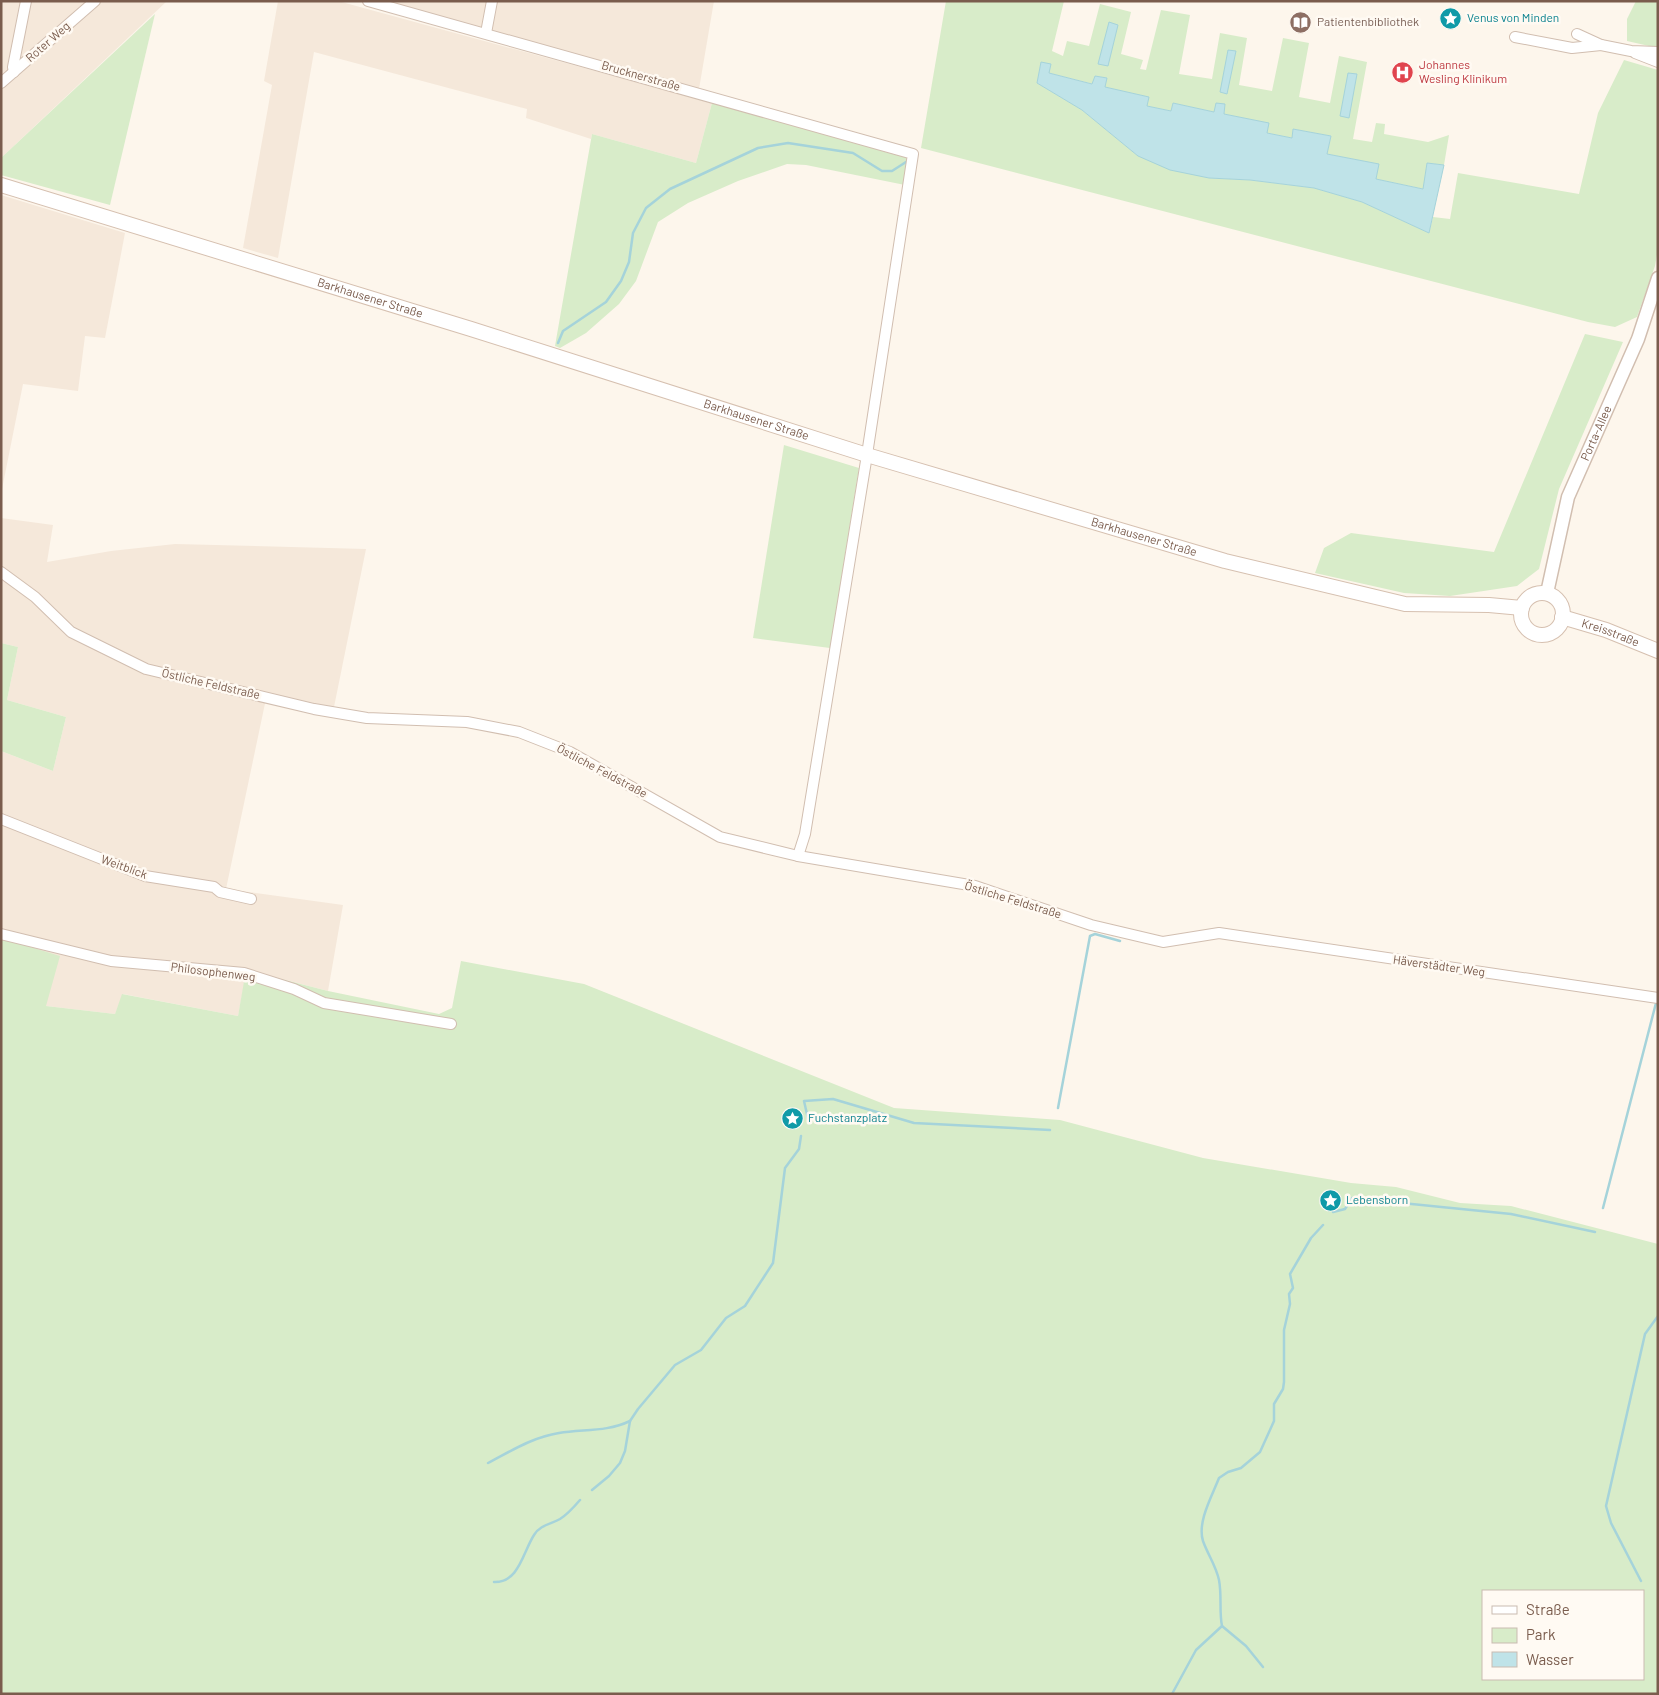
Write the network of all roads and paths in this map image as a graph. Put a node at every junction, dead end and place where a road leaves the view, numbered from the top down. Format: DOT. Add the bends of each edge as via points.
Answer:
graph roads {
  1 [pos="26,1"];
  2 [pos="95,1"];
  3 [pos="368,1"];
  4 [pos="492,1"];
  5 [pos="394,5"];
  6 [pos="486,33"];
  7 [pos="1577,34"];
  8 [pos="1515,37"];
  9 [pos="1602,45"];
  10 [pos="1632,51"];
  11 [pos="1658,52"];
  12 [pos="1658,62"];
  13 [pos="14,72"];
  14 [pos="1,84"];
  15 [pos="1,185"];
  16 [pos="1658,278"];
  17 [pos="867,455"];
  18 [pos="1,572"];
  19 [pos="1546,594"];
  20 [pos="1522,608"];
  21 [pos="1562,617"];
  22 [pos="1658,651"];
  23 [pos="1,819"];
  24 [pos="798,856"];
  25 [pos="251,899"];
  26 [pos="1219,933"];
  27 [pos="1,934"];
  28 [pos="1658,998"];
  29 [pos="451,1024"];
  1 -- 13 [label="street"];
  2 -- 13 [label="street, Roter Weg"];
  3 -- 5 [label="street, Brucknerstraße"];
  4 -- 6 [label="street"];
  5 -- 6 [label="street, Brucknerstraße"];
  6 -- 17 [label="street, Brucknerstraße" via="913,154"];
  7 -- 9 [label="street"];
  8 -- 9 [label="street" via="1572,48"];
  9 -- 10 [label="street"];
  10 -- 11 [label="street"];
  10 -- 12 [label="street"];
  13 -- 14 [label="street, Roter Weg"];
  15 -- 17 [label="main road, Barkhausener Straße"];
  16 -- 19 [label="street, Porta-Allee" via="1638,339 1568,497"];
  17 -- 20 [label="main road, Barkhausener Straße" via="1108,528 1345,591 1404,604"];
  17 -- 24 [label="street" via="805,834"];
  18 -- 24 [label="street, Östliche Feldstraße" via="35,597 71,632 146,669 367,718 467,722 519,732 570,752 720,837"];
  19 -- 20 [label="main road" via="1534,594"];
  19 -- 21 [label="main road" via="1558,601"];
  20 -- 21 [label="main road" via="1526,628 1539,634 1552,632"];
  21 -- 22 [label="main road, Kreisstraße"];
  23 -- 25 [label="street, Weitblick" via="145,876 214,887 220,892"];
  24 -- 26 [label="street, Östliche Feldstraße" via="975,886 1090,925 1163,942"];
  26 -- 28 [label="street, Häverstädter Weg"];
  27 -- 29 [label="street, Philosophenweg" via="111,961 244,973 324,1003"];
}
